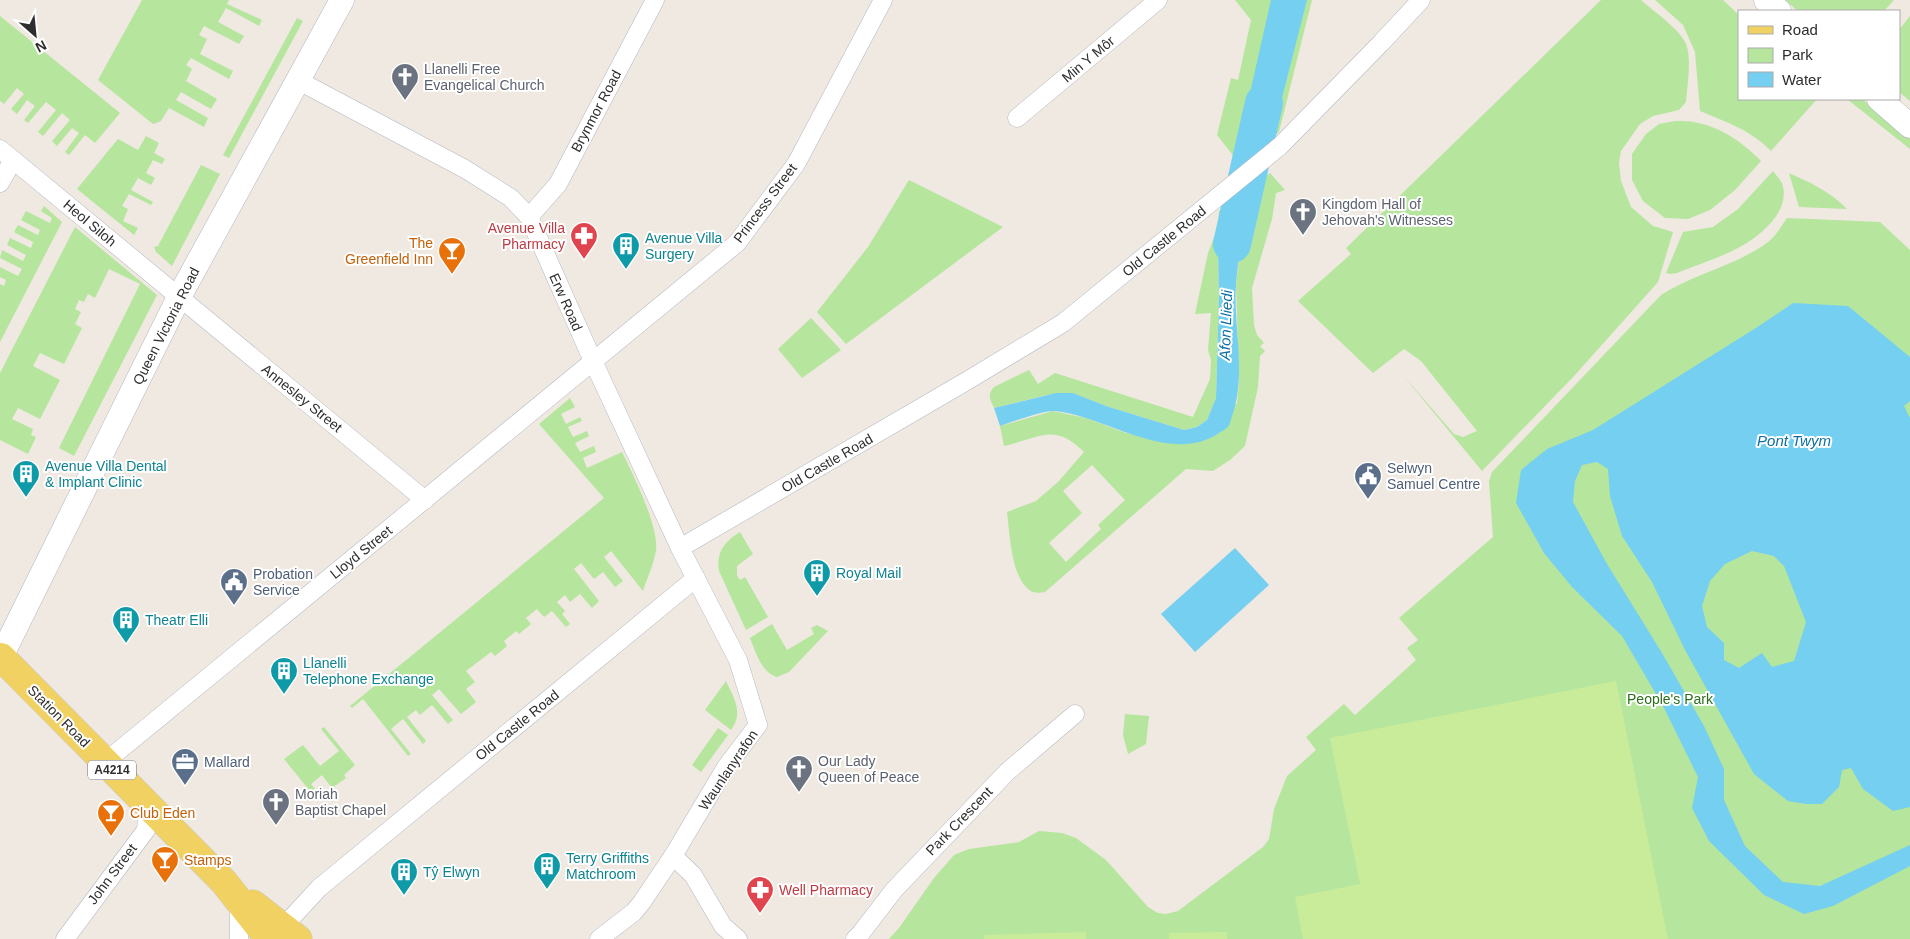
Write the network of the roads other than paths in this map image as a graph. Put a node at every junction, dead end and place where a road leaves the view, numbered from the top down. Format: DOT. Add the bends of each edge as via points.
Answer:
graph roads {
  1 [pos="342,0"];
  2 [pos="655,0"];
  3 [pos="883,0"];
  4 [pos="1158,0"];
  5 [pos="1420,0"];
  6 [pos="1766,0"];
  7 [pos="1778,10"];
  8 [pos="298,81"];
  9 [pos="1880,100"];
  10 [pos="1017,118"];
  11 [pos="1910,126"];
  12 [pos="6,154"];
  13 [pos="0,183"];
  14 [pos="529,217"];
  15 [pos="179,298"];
  16 [pos="593,361"];
  17 [pos="424,500"];
  18 [pos="680,548"];
  19 [pos="696,578"];
  20 [pos="0,657"];
  21 [pos="1075,714"];
  22 [pos="105,762"];
  23 [pos="148,806"];
  24 [pos="673,856"];
  25 [pos="232,892"];
  26 [pos="282,936"];
  27 [pos="65,939"];
  28 [pos="239,939"];
  29 [pos="599,939"];
  30 [pos="738,939"];
  31 [pos="855,939"];
  1 -- 8 [label="street, Queen Victoria Road"];
  2 -- 14 [label="street, Brynmor Road" via="558,184"];
  3 -- 16 [label="street, Princess Street" via="796,164 737,243"];
  4 -- 10 [label="street, Min Y Môr"];
  5 -- 18 [label="street, Old Castle Road" via="1280,146 1063,323"];
  6 -- 7 [label="street"];
  8 -- 14 [label="street, Erw Road" via="465,170 511,198"];
  8 -- 15 [label="street, Queen Victoria Road"];
  9 -- 11 [label="street"];
  12 -- 13 [label="street"];
  12 -- 15 [label="street, Heol Siloh"];
  14 -- 16 [label="street, Erw Road"];
  15 -- 17 [label="street, Annesley Street"];
  15 -- 20 [label="street, Queen Victoria Road"];
  16 -- 17 [label="street, Lloyd Street"];
  16 -- 18 [label="street, Erw Road"];
  17 -- 22 [label="street, Lloyd Street"];
  18 -- 19 [label="street"];
  19 -- 24 [label="street, Waunlanyrafon" via="738,660 758,725 726,767"];
  19 -- 26 [label="street, Old Castle Road" via="319,888"];
  20 -- 22 [label="main road, Station Road / A4214"];
  21 -- 31 [label="street, Park Crescent" via="1001,778 894,890"];
  22 -- 23 [label="main road, Station Road / A4214"];
  23 -- 25 [label="main road, Station Road / A4214"];
  23 -- 27 [label="street, John Street" via="146,830"];
  24 -- 29 [label="street, Waunlanyrafon" via="634,912"];
  24 -- 30 [label="street" via="693,875 723,926"];
  25 -- 26 [label="main road, A4214"];
  25 -- 28 [label="street"];
}
